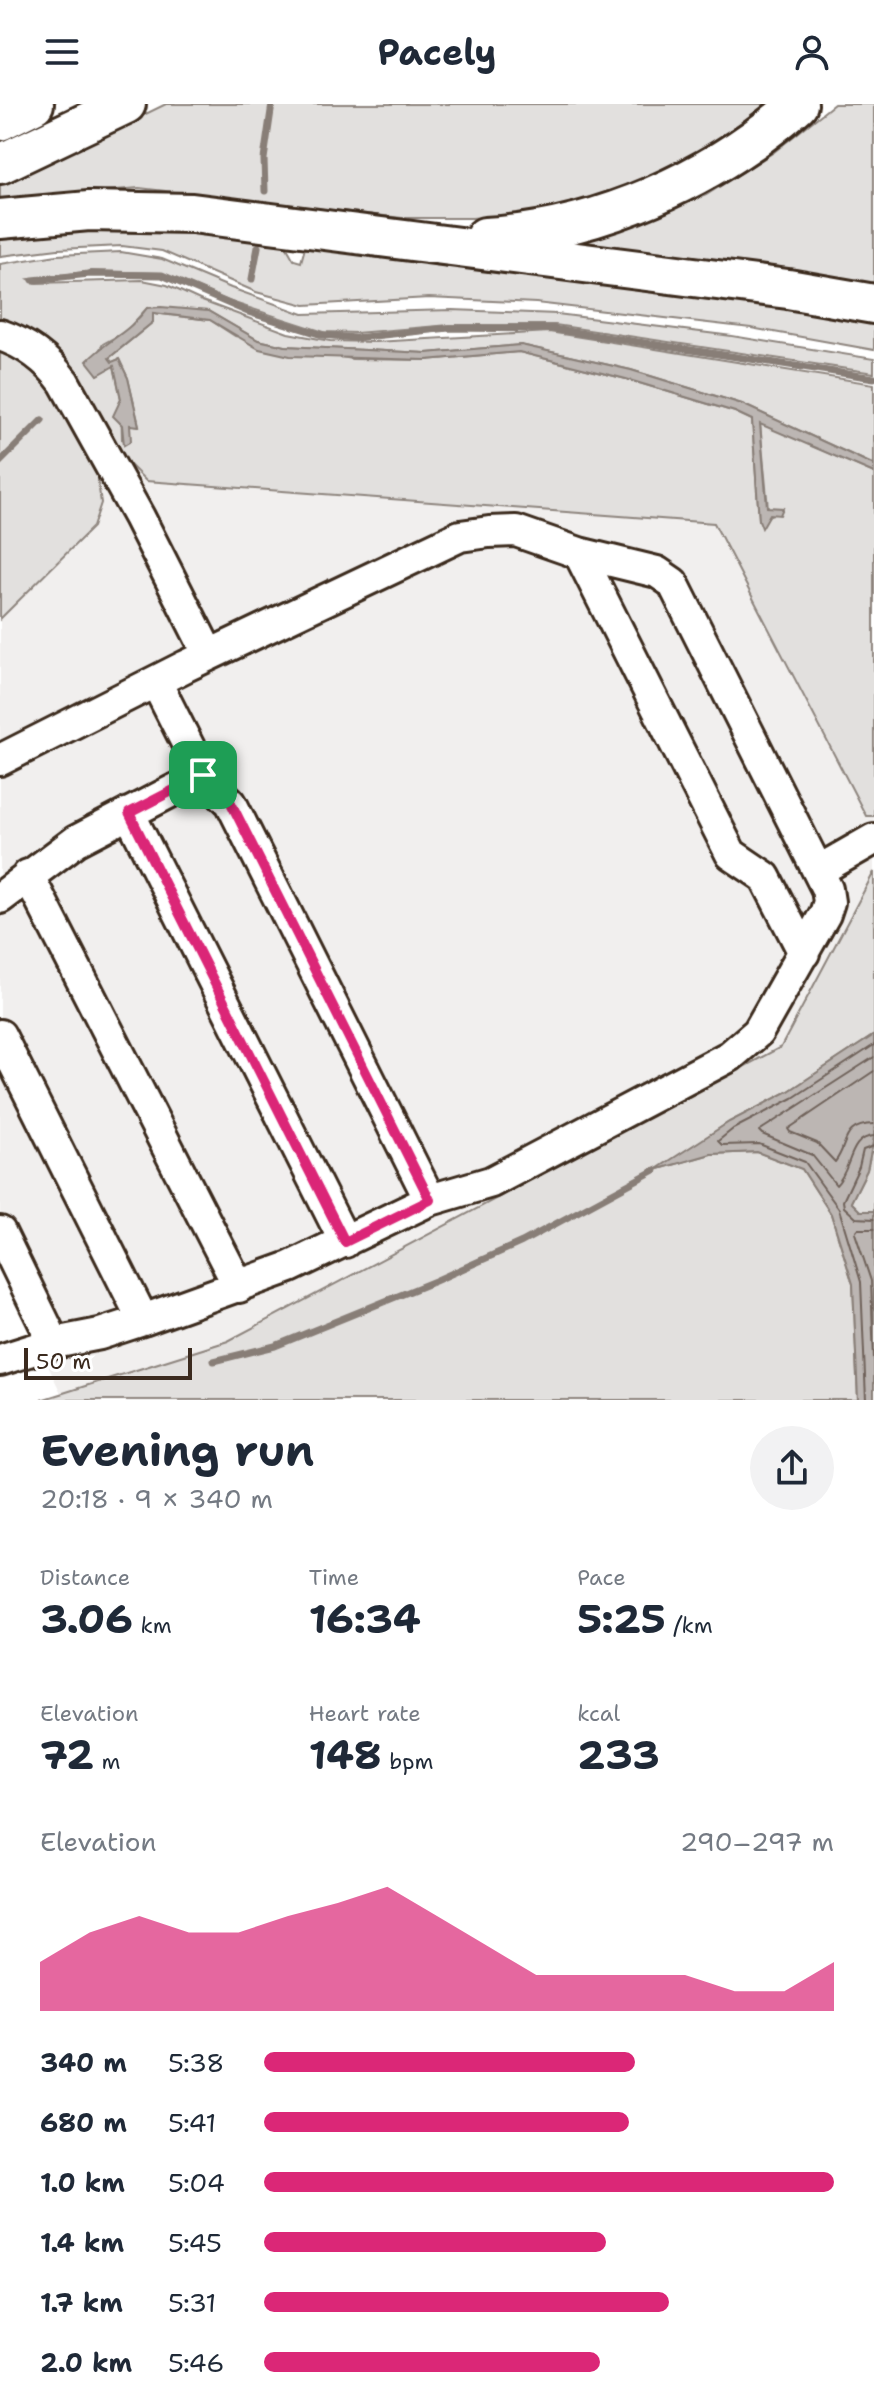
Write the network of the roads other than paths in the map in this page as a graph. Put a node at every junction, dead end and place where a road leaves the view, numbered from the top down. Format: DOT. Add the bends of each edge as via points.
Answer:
graph roads {
  1 [pos="34,104"];
  2 [pos="126,104"];
  3 [pos="798,104"];
  4 [pos="0,121"];
  5 [pos="0,164"];
  6 [pos="0,219"];
  7 [pos="306,229"];
  8 [pos="874,304"];
  9 [pos="0,335"];
  10 [pos="579,553"];
  11 [pos="209,655"];
  12 [pos="156,682"];
  13 [pos="0,760"];
  14 [pos="203,775"];
  15 [pos="129,813"];
  16 [pos="874,839"];
  17 [pos="818,871"];
  18 [pos="28,875"];
  19 [pos="0,898"];
  20 [pos="804,953"];
  21 [pos="0,1035"];
  22 [pos="430,1200"];
  23 [pos="0,1232"];
  24 [pos="345,1242"];
  25 [pos="239,1287"];
  26 [pos="143,1320"];
  27 [pos="54,1343"];
  28 [pos="0,1360"];
  1 -- 4 [label="main road"];
  2 -- 5 [label="main road"];
  3 -- 7 [label="main road" via="719,163 654,196 585,220 514,235 443,239"];
  6 -- 7 [label="main road" via="89,211 192,213"];
  7 -- 8 [label="main road"];
  9 -- 11 [label="street" via="26,346 64,382"];
  10 -- 11 [label="street" via="516,531 460,536"];
  10 -- 17 [label="street" via="657,572 673,583"];
  10 -- 20 [label="street" via="731,854 765,877"];
  11 -- 12 [label="street"];
  12 -- 13 [label="street"];
  12 -- 14 [label="street"];
  14 -- 15 [label="street"];
  14 -- 22 [label="street" via="231,803"];
  15 -- 18 [label="street"];
  15 -- 24 [label="street"];
  16 -- 17 [label="street"];
  17 -- 20 [label="street" via="829,902"];
  18 -- 19 [label="street"];
  18 -- 25 [label="street"];
  20 -- 22 [label="street" via="758,1032 730,1056 491,1182"];
  21 -- 26 [label="street"];
  22 -- 24 [label="street"];
  23 -- 27 [label="street"];
  24 -- 25 [label="street"];
  25 -- 26 [label="street"];
  26 -- 27 [label="street"];
  27 -- 28 [label="street"];
}
